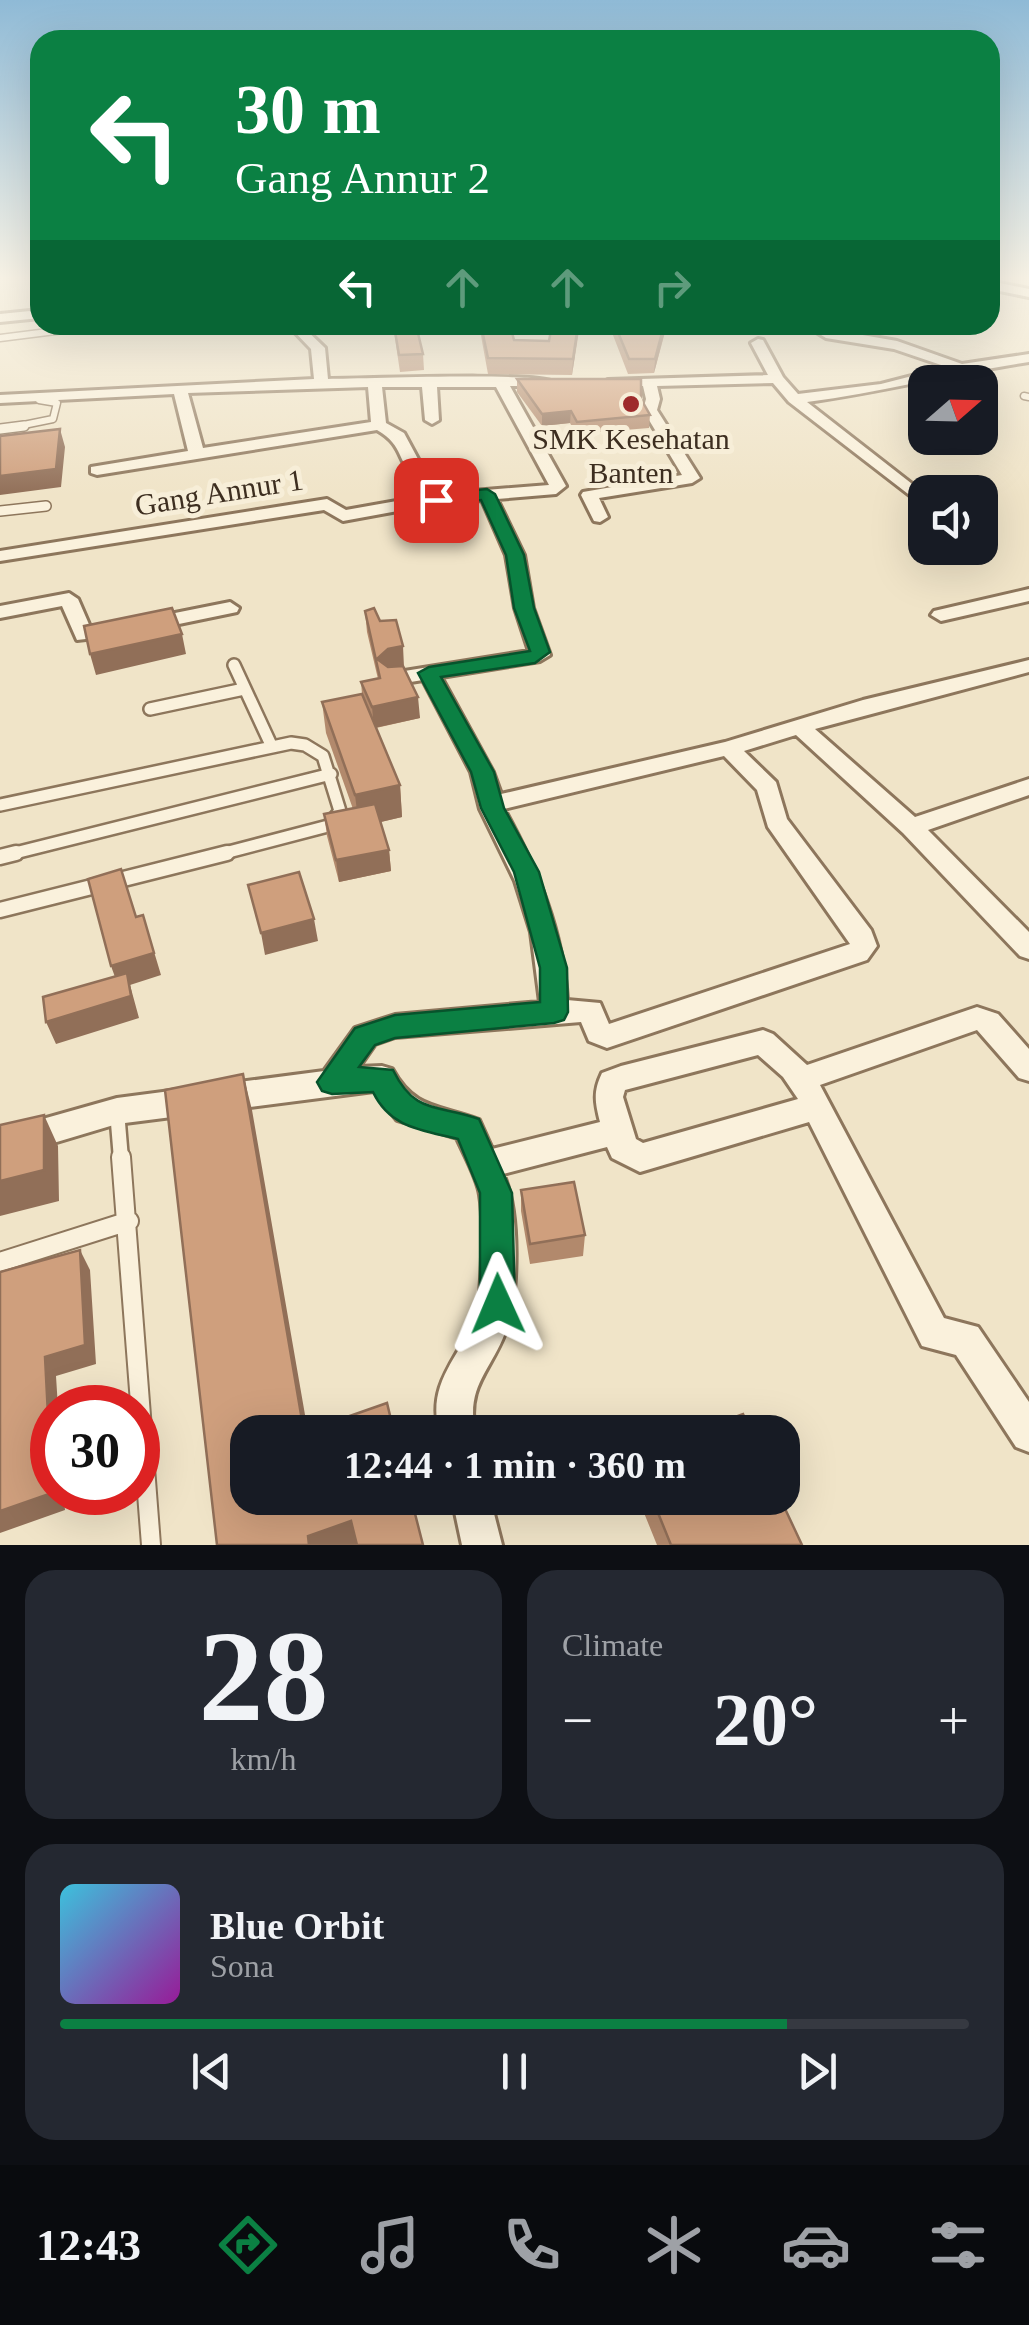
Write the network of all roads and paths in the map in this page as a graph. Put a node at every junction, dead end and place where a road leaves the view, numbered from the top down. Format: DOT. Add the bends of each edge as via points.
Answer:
graph roads {
  1 [pos="318,352"];
  2 [pos="763,352"];
  3 [pos="916,352"];
  4 [pos="1029,358"];
  5 [pos="952,365"];
  6 [pos="981,365"];
  7 [pos="777,379"];
  8 [pos="908,380"];
  9 [pos="429,381"];
  10 [pos="500,381"];
  11 [pos="320,382"];
  12 [pos="374,382"];
  13 [pos="556,382"];
  14 [pos="594,383"];
  15 [pos="650,384"];
  16 [pos="180,388"];
  17 [pos="862,390"];
  18 [pos="794,399"];
  19 [pos="0,401"];
  20 [pos="881,405"];
  21 [pos="432,420"];
  22 [pos="380,425"];
  23 [pos="0,429"];
  24 [pos="196,454"];
  25 [pos="96,470"];
  26 [pos="416,472"];
  27 [pos="908,489"];
  28 [pos="487,494"];
  29 [pos="46,506"];
  30 [pos="0,511"];
  31 [pos="600,517"];
  32 [pos="0,556"];
  33 [pos="1025,600"];
  34 [pos="230,608"];
  35 [pos="0,612"];
  36 [pos="941,614"];
  37 [pos="234,665"];
  38 [pos="1029,666"];
  39 [pos="429,673"];
  40 [pos="392,679"];
  41 [pos="244,689"];
  42 [pos="150,709"];
  43 [pos="800,727"];
  44 [pos="272,747"];
  45 [pos="729,748"];
  46 [pos="331,774"];
  47 [pos="1029,787"];
  48 [pos="0,806"];
  49 [pos="492,806"];
  50 [pos="911,827"];
  51 [pos="0,858"];
  52 [pos="0,910"];
  53 [pos="1023,935"];
  54 [pos="554,1012"];
  55 [pos="1029,1069"];
  56 [pos="332,1082"];
  57 [pos="809,1093"];
  58 [pos="118,1111"];
  59 [pos="616,1131"];
  60 [pos="0,1145"];
  61 [pos="482,1165"];
  62 [pos="129,1221"];
  63 [pos="0,1262"];
  64 [pos="453,1415"];
  65 [pos="1029,1434"];
  66 [pos="476,1515"];
  67 [pos="150,1545"];
  68 [pos="482,1545"];
  1 -- 11 [label="street"];
  2 -- 7 [label="street"];
  3 -- 5 [label="street"];
  4 -- 6 [label="street"];
  7 -- 15 [label="street"];
  7 -- 18 [label="street"];
  8 -- 17 [label="street"];
  9 -- 10 [label="street"];
  9 -- 12 [label="street"];
  9 -- 21 [label="street"];
  10 -- 13 [label="street"];
  10 -- 28 [label="street, Gang Annur 1" via="558,486"];
  11 -- 12 [label="street"];
  11 -- 16 [label="street"];
  12 -- 22 [label="street"];
  14 -- 15 [label="street"];
  15 -- 31 [label="street" via="650,410 692,478 590,495"];
  16 -- 19 [label="street"];
  16 -- 24 [label="street"];
  17 -- 18 [label="street"];
  17 -- 20 [label="street"];
  18 -- 27 [label="street"];
  19 -- 23 [label="lane" via="57,403 48,423"];
  22 -- 24 [label="street"];
  22 -- 26 [label="street" via="399,436"];
  24 -- 25 [label="street"];
  28 -- 32 [label="street, Gang Annur 1" via="343,516 327,504"];
  28 -- 39 [label="street" via="515,555 540,654"];
  29 -- 30 [label="lane"];
  33 -- 36 [label="street"];
  34 -- 35 [label="street" via="86,636 71,600"];
  37 -- 41 [label="lane"];
  38 -- 43 [label="street"];
  39 -- 40 [label="street"];
  39 -- 49 [label="street" via="482,772"];
  41 -- 42 [label="lane"];
  41 -- 44 [label="lane"];
  43 -- 45 [label="street"];
  43 -- 50 [label="street"];
  44 -- 46 [label="lane" via="318,747"];
  44 -- 48 [label="lane"];
  45 -- 49 [label="street"];
  45 -- 54 [label="street" via="768,788 776,821 864,946 607,1036 590,1011"];
  46 -- 51 [label="lane"];
  46 -- 52 [label="lane" via="340,811 328,826"];
  47 -- 50 [label="street"];
  49 -- 54 [label="street" via="526,872 554,968"];
  50 -- 53 [label="street"];
  54 -- 56 [label="street" via="395,1026 365,1036"];
  55 -- 57 [label="street" via="977,1018"];
  56 -- 58 [label="street"];
  56 -- 61 [label="street" via="382,1078 392,1101 406,1112 468,1129"];
  57 -- 59 [label="street" via="650,1157 632,1155"];
  57 -- 59 [label="street" via="763,1042 612,1082 608,1097"];
  57 -- 65 [label="street" via="934,1334 966,1339"];
  58 -- 60 [label="street"];
  58 -- 62 [label="lane"];
  59 -- 61 [label="street"];
  61 -- 64 [label="street" via="496,1193 498,1304 460,1376"];
  62 -- 63 [label="lane"];
  62 -- 67 [label="lane"];
  66 -- 68 [label="street"];
}
